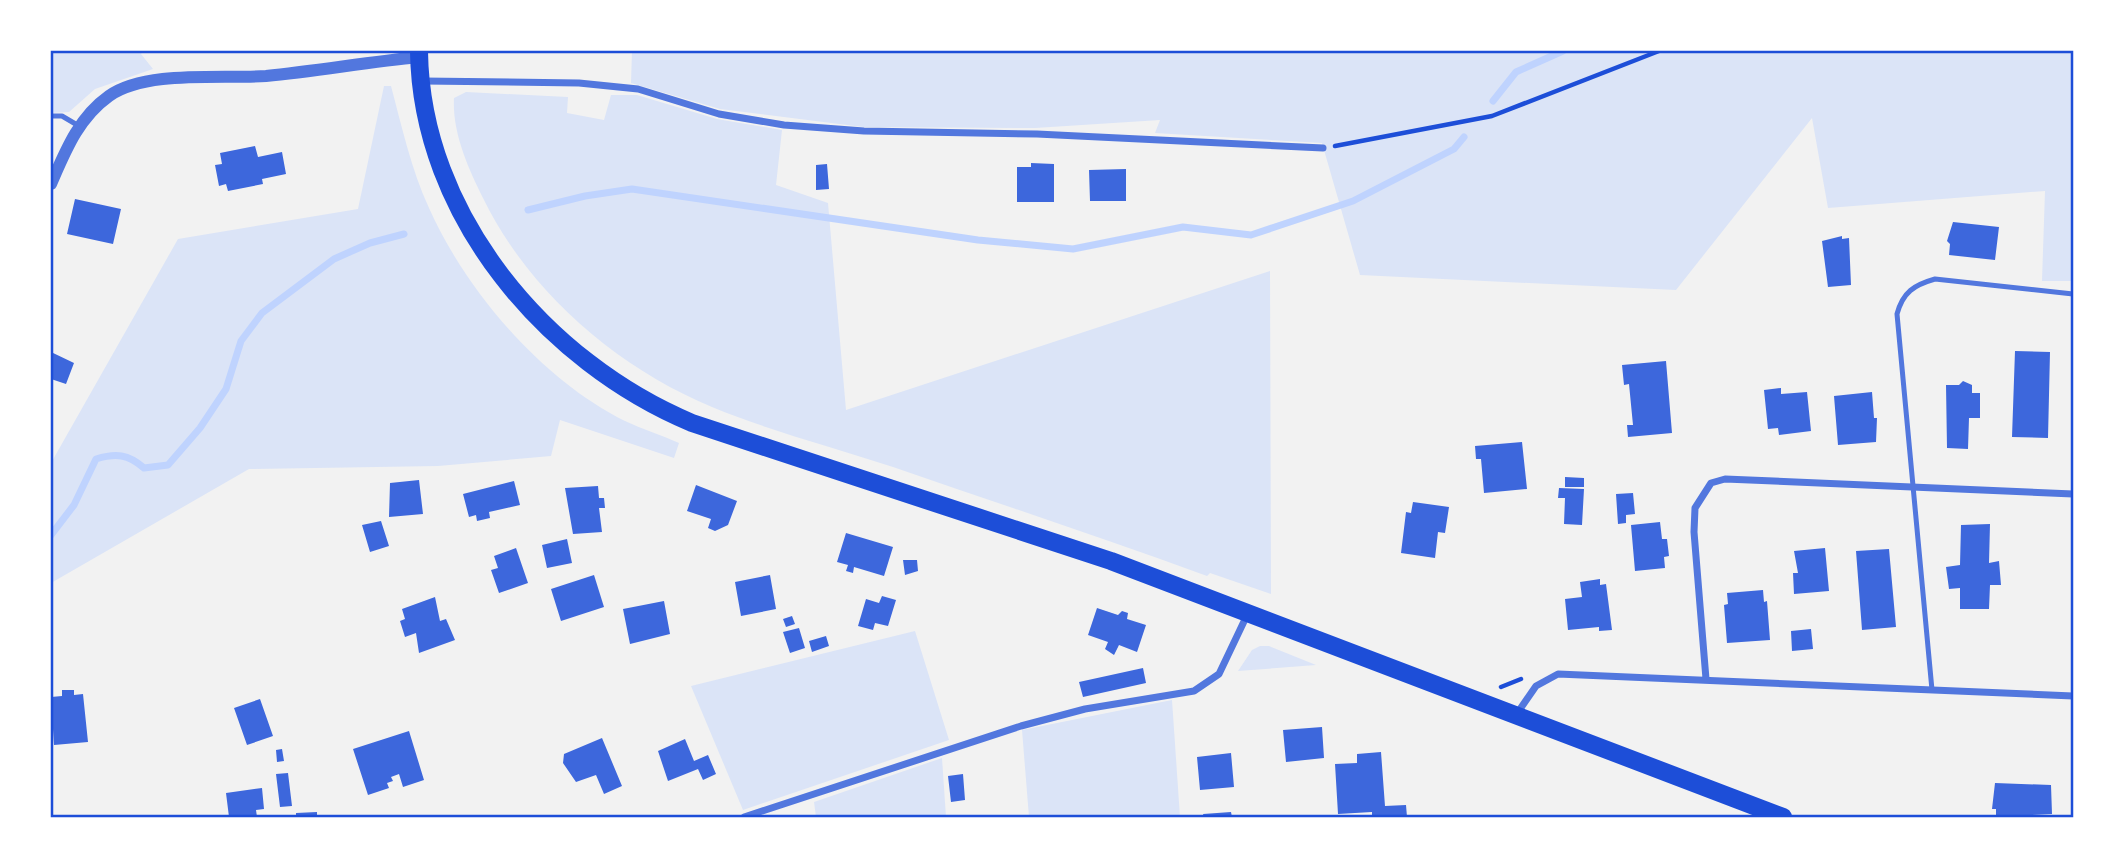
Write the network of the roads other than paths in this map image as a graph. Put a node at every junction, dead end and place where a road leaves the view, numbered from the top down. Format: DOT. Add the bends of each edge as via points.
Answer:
graph roads {
  1 [pos="419,54"];
  2 [pos="422,81"];
  3 [pos="51,116"];
  4 [pos="79,126"];
  5 [pos="1323,148"];
  6 [pos="51,184"];
  7 [pos="2073,294"];
  8 [pos="1914,488"];
  9 [pos="2073,494"];
  10 [pos="1249,612"];
  11 [pos="1706,679"];
  12 [pos="1932,691"];
  13 [pos="2073,696"];
  14 [pos="1515,717"];
  15 [pos="744,817"];
  16 [pos="1783,817"];
  1 -- 2 [label="main road"];
  1 -- 4 [label="street" via="266,76 140,83 110,95"];
  2 -- 5 [label="street" via="638,89 719,114 783,125"];
  2 -- 10 [label="main road" via="449,183 483,250 531,313 601,374 692,423 1111,561"];
  3 -- 4 [label="lane" via="62,116"];
  4 -- 6 [label="street"];
  7 -- 8 [label="lane" via="1935,279 1908,291 1897,314"];
  8 -- 9 [label="street"];
  8 -- 11 [label="street" via="1726,480 1711,484 1695,508 1694,532"];
  8 -- 12 [label="lane"];
  10 -- 14 [label="main road"];
  10 -- 15 [label="street" via="1219,674 1194,691 1097,707 1021,726"];
  11 -- 12 [label="street"];
  11 -- 14 [label="street" via="1558,674 1536,686"];
  12 -- 13 [label="street"];
  14 -- 16 [label="main road"];
}
